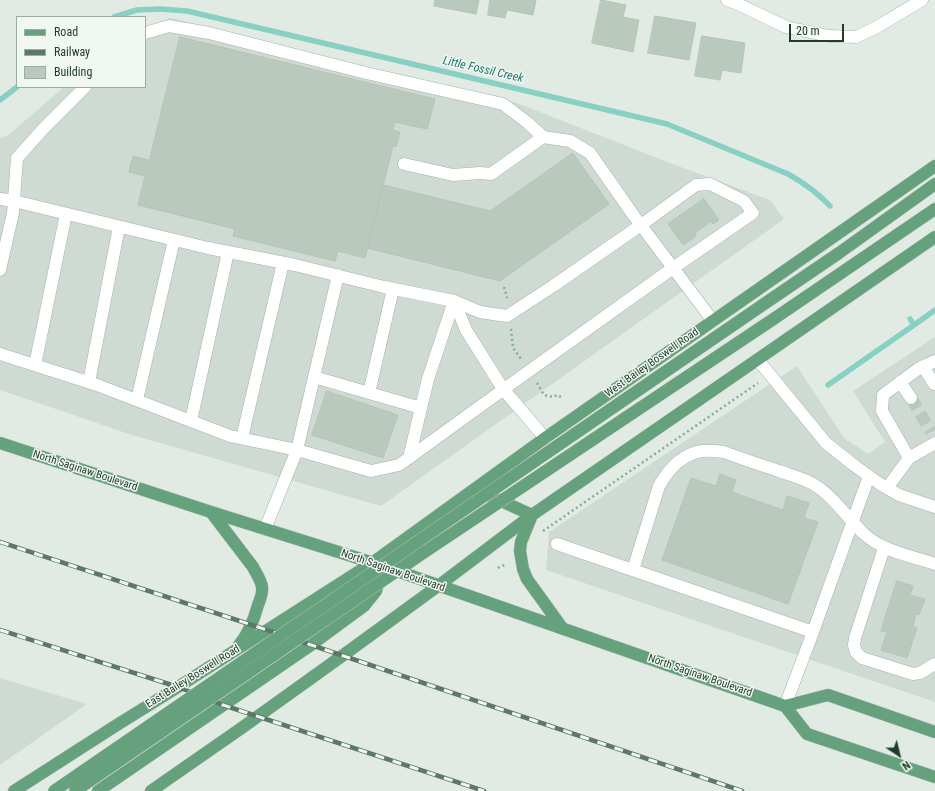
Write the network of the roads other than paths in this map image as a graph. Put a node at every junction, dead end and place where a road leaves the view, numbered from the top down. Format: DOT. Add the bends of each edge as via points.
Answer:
graph roads {
  1 [pos="727,0"];
  2 [pos="922,0"];
  3 [pos="146,33"];
  4 [pos="85,88"];
  5 [pos="543,136"];
  6 [pos="404,164"];
  7 [pos="935,166"];
  8 [pos="935,184"];
  9 [pos="0,199"];
  10 [pos="14,201"];
  11 [pos="935,209"];
  12 [pos="66,214"];
  13 [pos="641,226"];
  14 [pos="119,227"];
  15 [pos="935,237"];
  16 [pos="174,240"];
  17 [pos="228,252"];
  18 [pos="282,263"];
  19 [pos="673,268"];
  20 [pos="0,270"];
  21 [pos="338,275"];
  22 [pos="393,289"];
  23 [pos="454,301"];
  24 [pos="713,321"];
  25 [pos="0,354"];
  26 [pos="758,360"];
  27 [pos="935,361"];
  28 [pos="35,365"];
  29 [pos="923,366"];
  30 [pos="314,377"];
  31 [pos="89,382"];
  32 [pos="900,382"];
  33 [pos="934,384"];
  34 [pos="503,389"];
  35 [pos="369,393"];
  36 [pos="911,398"];
  37 [pos="137,400"];
  38 [pos="421,408"];
  39 [pos="191,421"];
  40 [pos="242,438"];
  41 [pos="545,438"];
  42 [pos="934,438"];
  43 [pos="0,443"];
  44 [pos="297,450"];
  45 [pos="409,458"];
  46 [pos="909,458"];
  47 [pos="869,476"];
  48 [pos="887,488"];
  49 [pos="474,489"];
  50 [pos="935,507"];
  51 [pos="211,512"];
  52 [pos="532,515"];
  53 [pos="853,521"];
  54 [pos="265,529"];
  55 [pos="557,544"];
  56 [pos="884,548"];
  57 [pos="379,564"];
  58 [pos="935,564"];
  59 [pos="634,570"];
  60 [pos="438,586"];
  61 [pos="563,629"];
  62 [pos="813,632"];
  63 [pos="235,650"];
  64 [pos="935,664"];
  65 [pos="785,706"];
  66 [pos="935,732"];
  67 [pos="97,737"];
  68 [pos="123,774"];
  69 [pos="935,777"];
  70 [pos="14,791"];
  71 [pos="54,791"];
  72 [pos="75,791"];
  73 [pos="98,791"];
  74 [pos="151,791"];
  1 -- 2 [label="street" via="786,27 829,36 856,37"];
  3 -- 5 [label="street" via="169,26 209,33 502,104"];
  4 -- 10 [label="street" via="17,158"];
  5 -- 6 [label="street" via="491,174 453,175"];
  5 -- 13 [label="street" via="570,140 590,153"];
  7 -- 24 [label="main road, West Bailey Boswell Road"];
  8 -- 57 [label="main road, West Bailey Boswell Road, bridge" via="839,253"];
  9 -- 10 [label="street"];
  10 -- 12 [label="street"];
  10 -- 20 [label="street"];
  11 -- 72 [label="main road, bridge"];
  12 -- 14 [label="street"];
  12 -- 28 [label="street"];
  13 -- 19 [label="street"];
  13 -- 19 [label="street" via="696,185 710,184 744,201 753,214"];
  13 -- 23 [label="street" via="506,316 480,312"];
  14 -- 16 [label="street"];
  14 -- 31 [label="street"];
  15 -- 26 [label="main road"];
  16 -- 17 [label="street"];
  16 -- 37 [label="street"];
  17 -- 18 [label="street"];
  17 -- 39 [label="street"];
  18 -- 21 [label="street"];
  18 -- 40 [label="street"];
  19 -- 24 [label="street"];
  19 -- 34 [label="street"];
  21 -- 22 [label="street"];
  21 -- 30 [label="street"];
  22 -- 23 [label="street"];
  22 -- 35 [label="street"];
  23 -- 34 [label="street" via="466,330"];
  23 -- 38 [label="street"];
  24 -- 41 [label="main road, West Bailey Boswell Road"];
  25 -- 28 [label="street"];
  26 -- 47 [label="street" via="826,442"];
  26 -- 52 [label="main road"];
  27 -- 29 [label="street"];
  28 -- 31 [label="street"];
  29 -- 32 [label="street"];
  29 -- 33 [label="street"];
  30 -- 35 [label="street"];
  30 -- 44 [label="street"];
  31 -- 37 [label="street"];
  32 -- 36 [label="street"];
  32 -- 46 [label="street" via="883,395 882,411"];
  34 -- 41 [label="street"];
  34 -- 45 [label="street"];
  35 -- 38 [label="street"];
  37 -- 39 [label="street"];
  38 -- 45 [label="street"];
  39 -- 40 [label="street"];
  40 -- 44 [label="street"];
  41 -- 49 [label="main road, West Bailey Boswell Road"];
  42 -- 46 [label="street"];
  43 -- 51 [label="main road, North Saginaw Boulevard"];
  44 -- 45 [label="street" via="371,471 399,465"];
  44 -- 54 [label="street"];
  46 -- 48 [label="street"];
  47 -- 48 [label="street"];
  47 -- 53 [label="street"];
  48 -- 50 [label="street" via="899,495"];
  49 -- 52 [label="main road"];
  49 -- 57 [label="main road, West Bailey Boswell Road"];
  51 -- 54 [label="main road, North Saginaw Boulevard"];
  51 -- 63 [label="main road" via="253,566 262,586 252,626"];
  52 -- 60 [label="main road"];
  52 -- 61 [label="main road" via="521,542 523,569 527,579"];
  53 -- 56 [label="street" via="863,533"];
  53 -- 59 [label="street" via="813,484 724,452 701,451 688,455 676,463 658,486"];
  53 -- 62 [label="street"];
  54 -- 57 [label="main road, North Saginaw Boulevard"];
  55 -- 59 [label="street"];
  56 -- 58 [label="street"];
  56 -- 64 [label="street" via="855,638 856,652 862,658 913,674"];
  57 -- 60 [label="main road, North Saginaw Boulevard"];
  57 -- 63 [label="main road, East Bailey Boswell Road"];
  57 -- 68 [label="main road" via="379,582 364,606"];
  57 -- 71 [label="main road, East Bailey Boswell Road, bridge"];
  59 -- 62 [label="street"];
  60 -- 61 [label="main road, North Saginaw Boulevard"];
  60 -- 74 [label="main road"];
  61 -- 65 [label="main road, North Saginaw Boulevard"];
  62 -- 65 [label="street"];
  63 -- 67 [label="main road, East Bailey Boswell Road"];
  65 -- 66 [label="main road" via="828,695"];
  65 -- 69 [label="main road" via="807,734"];
  67 -- 68 [label="main road"];
  67 -- 70 [label="main road, East Bailey Boswell Road"];
  68 -- 73 [label="main road"];
}
